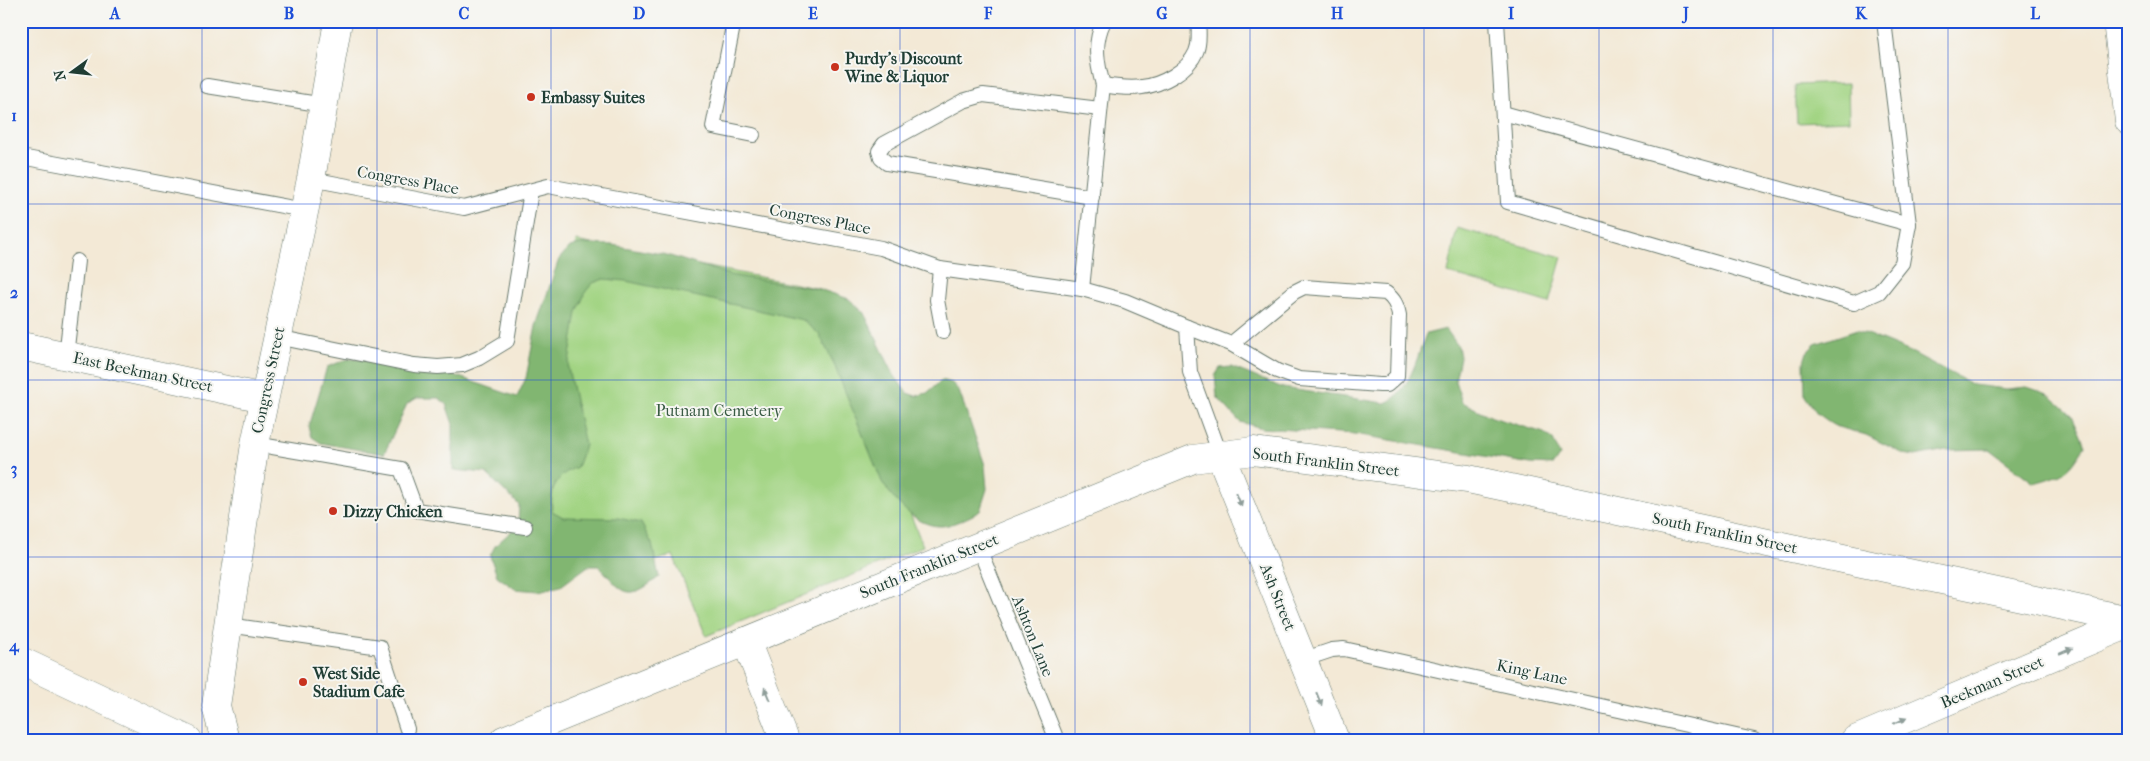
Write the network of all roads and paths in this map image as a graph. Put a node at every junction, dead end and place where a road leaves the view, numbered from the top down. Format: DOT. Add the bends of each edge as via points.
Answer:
graph roads {
  1 [pos="338,21"];
  2 [pos="734,21"];
  3 [pos="1104,21"];
  4 [pos="1198,21"];
  5 [pos="1497,21"];
  6 [pos="1884,21"];
  7 [pos="2117,21"];
  8 [pos="1103,85"];
  9 [pos="207,86"];
  10 [pos="324,105"];
  11 [pos="1100,109"];
  12 [pos="1503,113"];
  13 [pos="2129,121"];
  14 [pos="753,135"];
  15 [pos="21,157"];
  16 [pos="311,180"];
  17 [pos="531,190"];
  18 [pos="1092,197"];
  19 [pos="304,210"];
  20 [pos="1909,224"];
  21 [pos="77,262"];
  22 [pos="940,268"];
  23 [pos="1082,289"];
  24 [pos="1187,328"];
  25 [pos="943,332"];
  26 [pos="277,337"];
  27 [pos="1231,344"];
  28 [pos="21,346"];
  29 [pos="66,356"];
  30 [pos="264,398"];
  31 [pos="255,444"];
  32 [pos="1220,454"];
  33 [pos="525,527"];
  34 [pos="978,546"];
  35 [pos="2129,620"];
  36 [pos="2129,624"];
  37 [pos="228,625"];
  38 [pos="746,641"];
  39 [pos="1302,660"];
  40 [pos="21,661"];
  41 [pos="407,729"];
  42 [pos="507,739"];
  43 [pos="188,740"];
  44 [pos="225,740"];
  45 [pos="785,740"];
  46 [pos="1057,740"];
  47 [pos="1335,740"];
  48 [pos="1754,740"];
  49 [pos="1855,740"];
  1 -- 10 [label="street, Congress Street"];
  2 -- 14 [label="lane" via="713,127"];
  3 -- 8 [label="lane" via="1096,61"];
  4 -- 8 [label="lane" via="1196,52 1183,68 1164,81 1142,87"];
  5 -- 12 [label="lane"];
  6 -- 20 [label="lane"];
  7 -- 13 [label="street"];
  8 -- 11 [label="lane"];
  9 -- 10 [label="lane"];
  10 -- 16 [label="street, Congress Street"];
  11 -- 18 [label="lane"];
  11 -- 18 [label="lane" via="993,95 978,96 884,144 879,151 887,163"];
  12 -- 20 [label="lane"];
  12 -- 20 [label="lane" via="1508,202 1854,303 1879,292 1902,262"];
  15 -- 19 [label="lane"];
  16 -- 17 [label="lane, Congress Place" via="464,208"];
  16 -- 19 [label="street, Congress Street"];
  17 -- 22 [label="lane, Congress Place" via="548,186 881,248"];
  17 -- 26 [label="lane" via="507,341 479,358 438,368"];
  18 -- 23 [label="lane"];
  19 -- 26 [label="street, Congress Street"];
  21 -- 29 [label="lane"];
  22 -- 23 [label="lane, Congress Place"];
  22 -- 25 [label="lane" via="937,300"];
  23 -- 24 [label="lane, Congress Place" via="1125,301"];
  24 -- 27 [label="lane, Congress Place"];
  24 -- 32 [label="lane" via="1190,372"];
  26 -- 30 [label="street, Congress Street"];
  27 -- 27 [label="lane, Congress Place" via="1277,371 1299,379 1387,385 1393,381 1398,369 1399,315 1397,306 1386,293 1304,287"];
  28 -- 29 [label="street, East Beekman Street"];
  29 -- 30 [label="street, East Beekman Street"];
  30 -- 31 [label="street, Congress Street"];
  31 -- 33 [label="lane" via="401,469 416,510"];
  31 -- 37 [label="street, Congress Street"];
  32 -- 34 [label="street, South Franklin Street" via="1192,459"];
  32 -- 35 [label="street, South Franklin Street" via="1253,451 1468,479"];
  32 -- 39 [label="street, Ash Street, one-way"];
  34 -- 38 [label="street, South Franklin Street"];
  34 -- 46 [label="lane, Ashton Lane"];
  49 -- 36 [label="street, Beekman Street, one-way"];
  37 -- 41 [label="lane" via="380,647"];
  37 -- 44 [label="street, Congress Street" via="216,706"];
  38 -- 42 [label="street, South Franklin Street"];
  45 -- 38 [label="street, one-way"];
  39 -- 47 [label="street, Ash Street, one-way"];
  39 -- 48 [label="lane, King Lane" via="1344,649"];
  40 -- 43 [label="street"];
}
